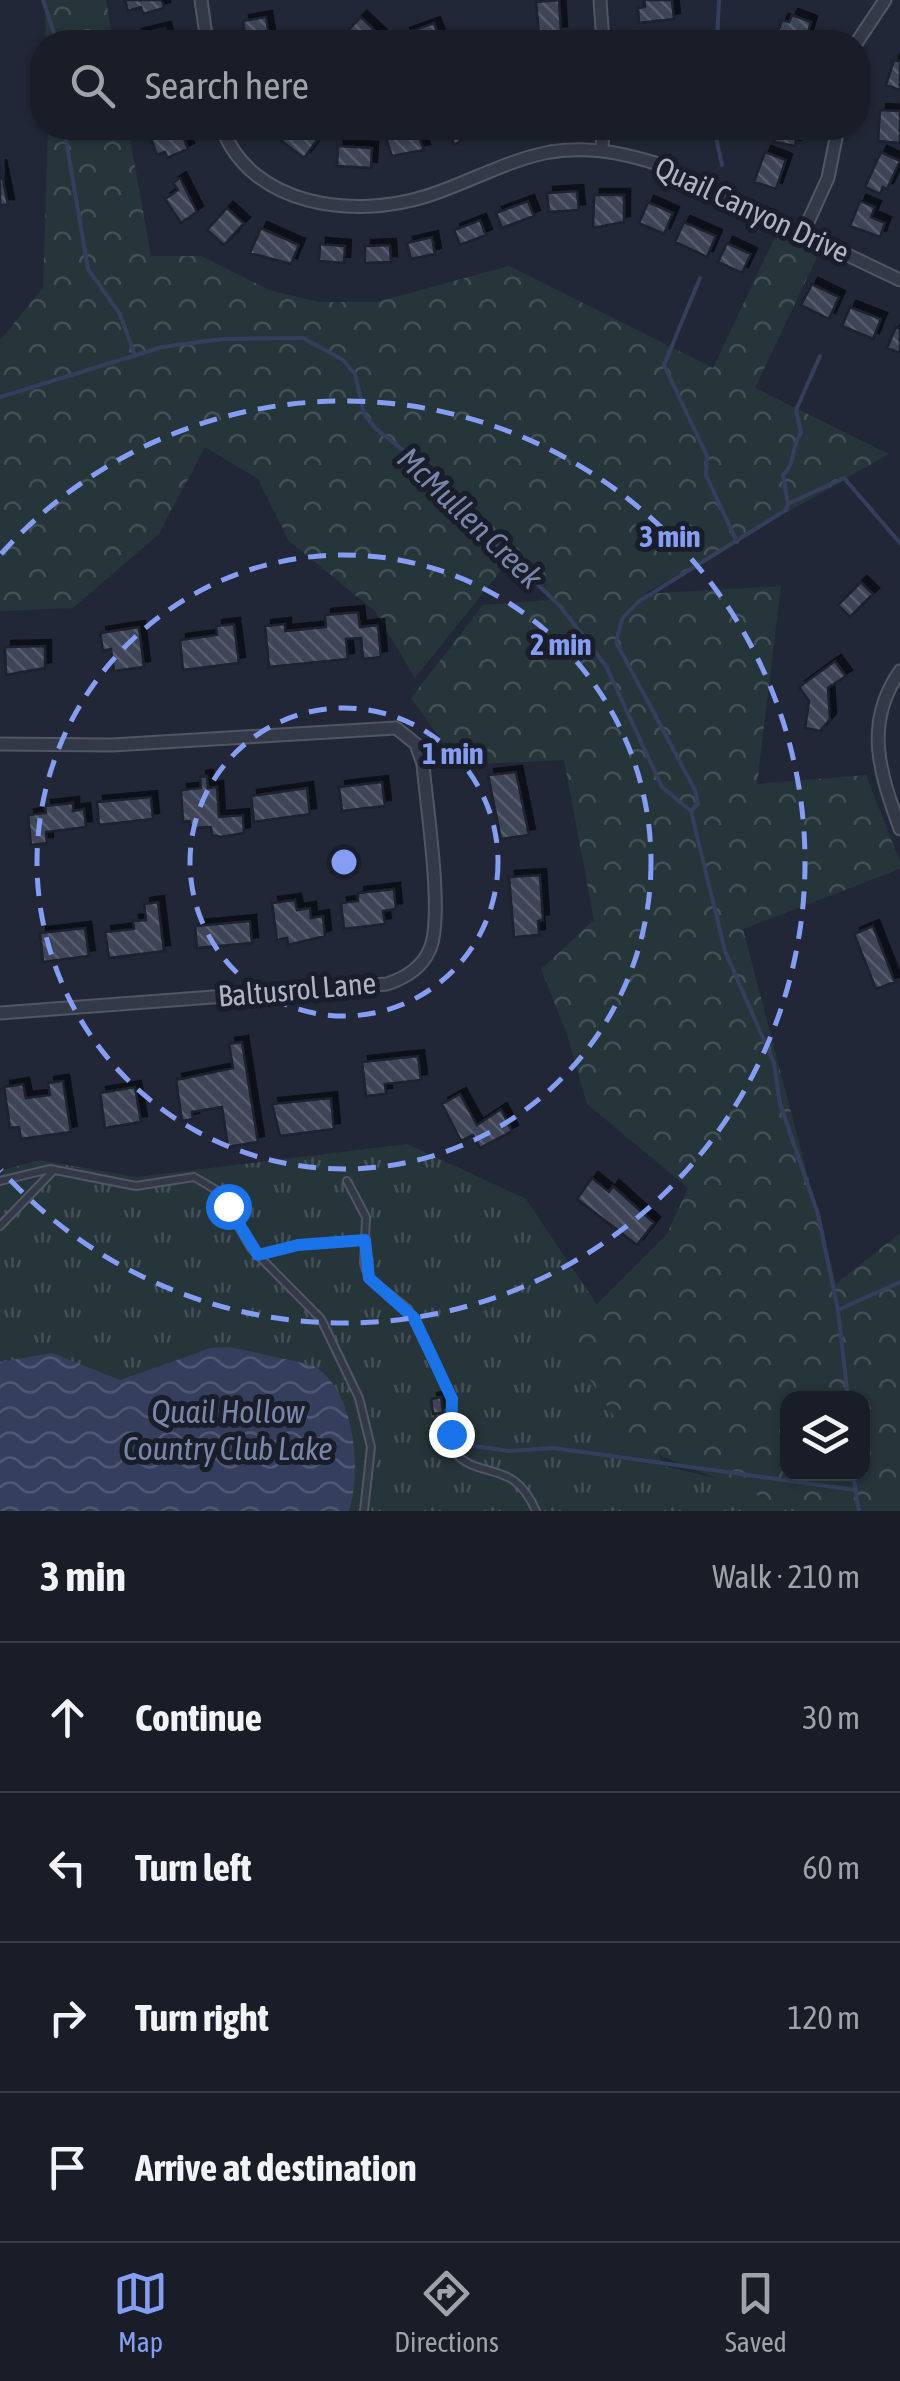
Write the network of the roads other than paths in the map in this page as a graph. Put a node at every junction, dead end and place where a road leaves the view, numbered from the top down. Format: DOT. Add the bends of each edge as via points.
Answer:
graph roads {
  1 [pos="201,0"];
  2 [pos="600,0"];
  3 [pos="885,0"];
  4 [pos="206,30"];
  5 [pos="602,30"];
  6 [pos="865,30"];
  7 [pos="229,140"];
  8 [pos="602,140"];
  9 [pos="836,140"];
  10 [pos="602,150"];
  11 [pos="803,233"];
  12 [pos="900,280"];
  13 [pos="900,671"];
  14 [pos="0,744"];
  15 [pos="900,828"];
  16 [pos="0,1013"];
  17 [pos="55,1170"];
  18 [pos="347,1181"];
  19 [pos="0,1182"];
  20 [pos="0,1226"];
  21 [pos="365,1240"];
  22 [pos="258,1255"];
  23 [pos="364,1511"];
  24 [pos="536,1511"];
  1 -- 4 [label="street"];
  2 -- 5 [label="street"];
  3 -- 6 [label="street"];
  7 -- 10 [label="street, Quail Canyon Drive" via="245,167 273,187 344,205 422,198 548,152"];
  8 -- 10 [label="street"];
  9 -- 11 [label="street" via="828,178"];
  10 -- 11 [label="street, Quail Canyon Drive" via="655,163"];
  11 -- 12 [label="street, Quail Canyon Drive"];
  13 -- 15 [label="street" via="882,705 876,740"];
  14 -- 16 [label="street, Baltusrol Lane" via="112,745 396,728 416,744 423,764 436,924 422,963 387,984"];
  17 -- 19 [label="lane"];
  17 -- 20 [label="lane"];
  17 -- 22 [label="lane" via="136,1186 182,1177 206,1181"];
  18 -- 21 [label="lane" via="364,1210"];
  21 -- 22 [label="lane"];
  21 -- 24 [label="lane" via="369,1278 408,1309 452,1399 453,1451 516,1478"];
  22 -- 23 [label="lane" via="321,1320 359,1398 371,1448"];
}
